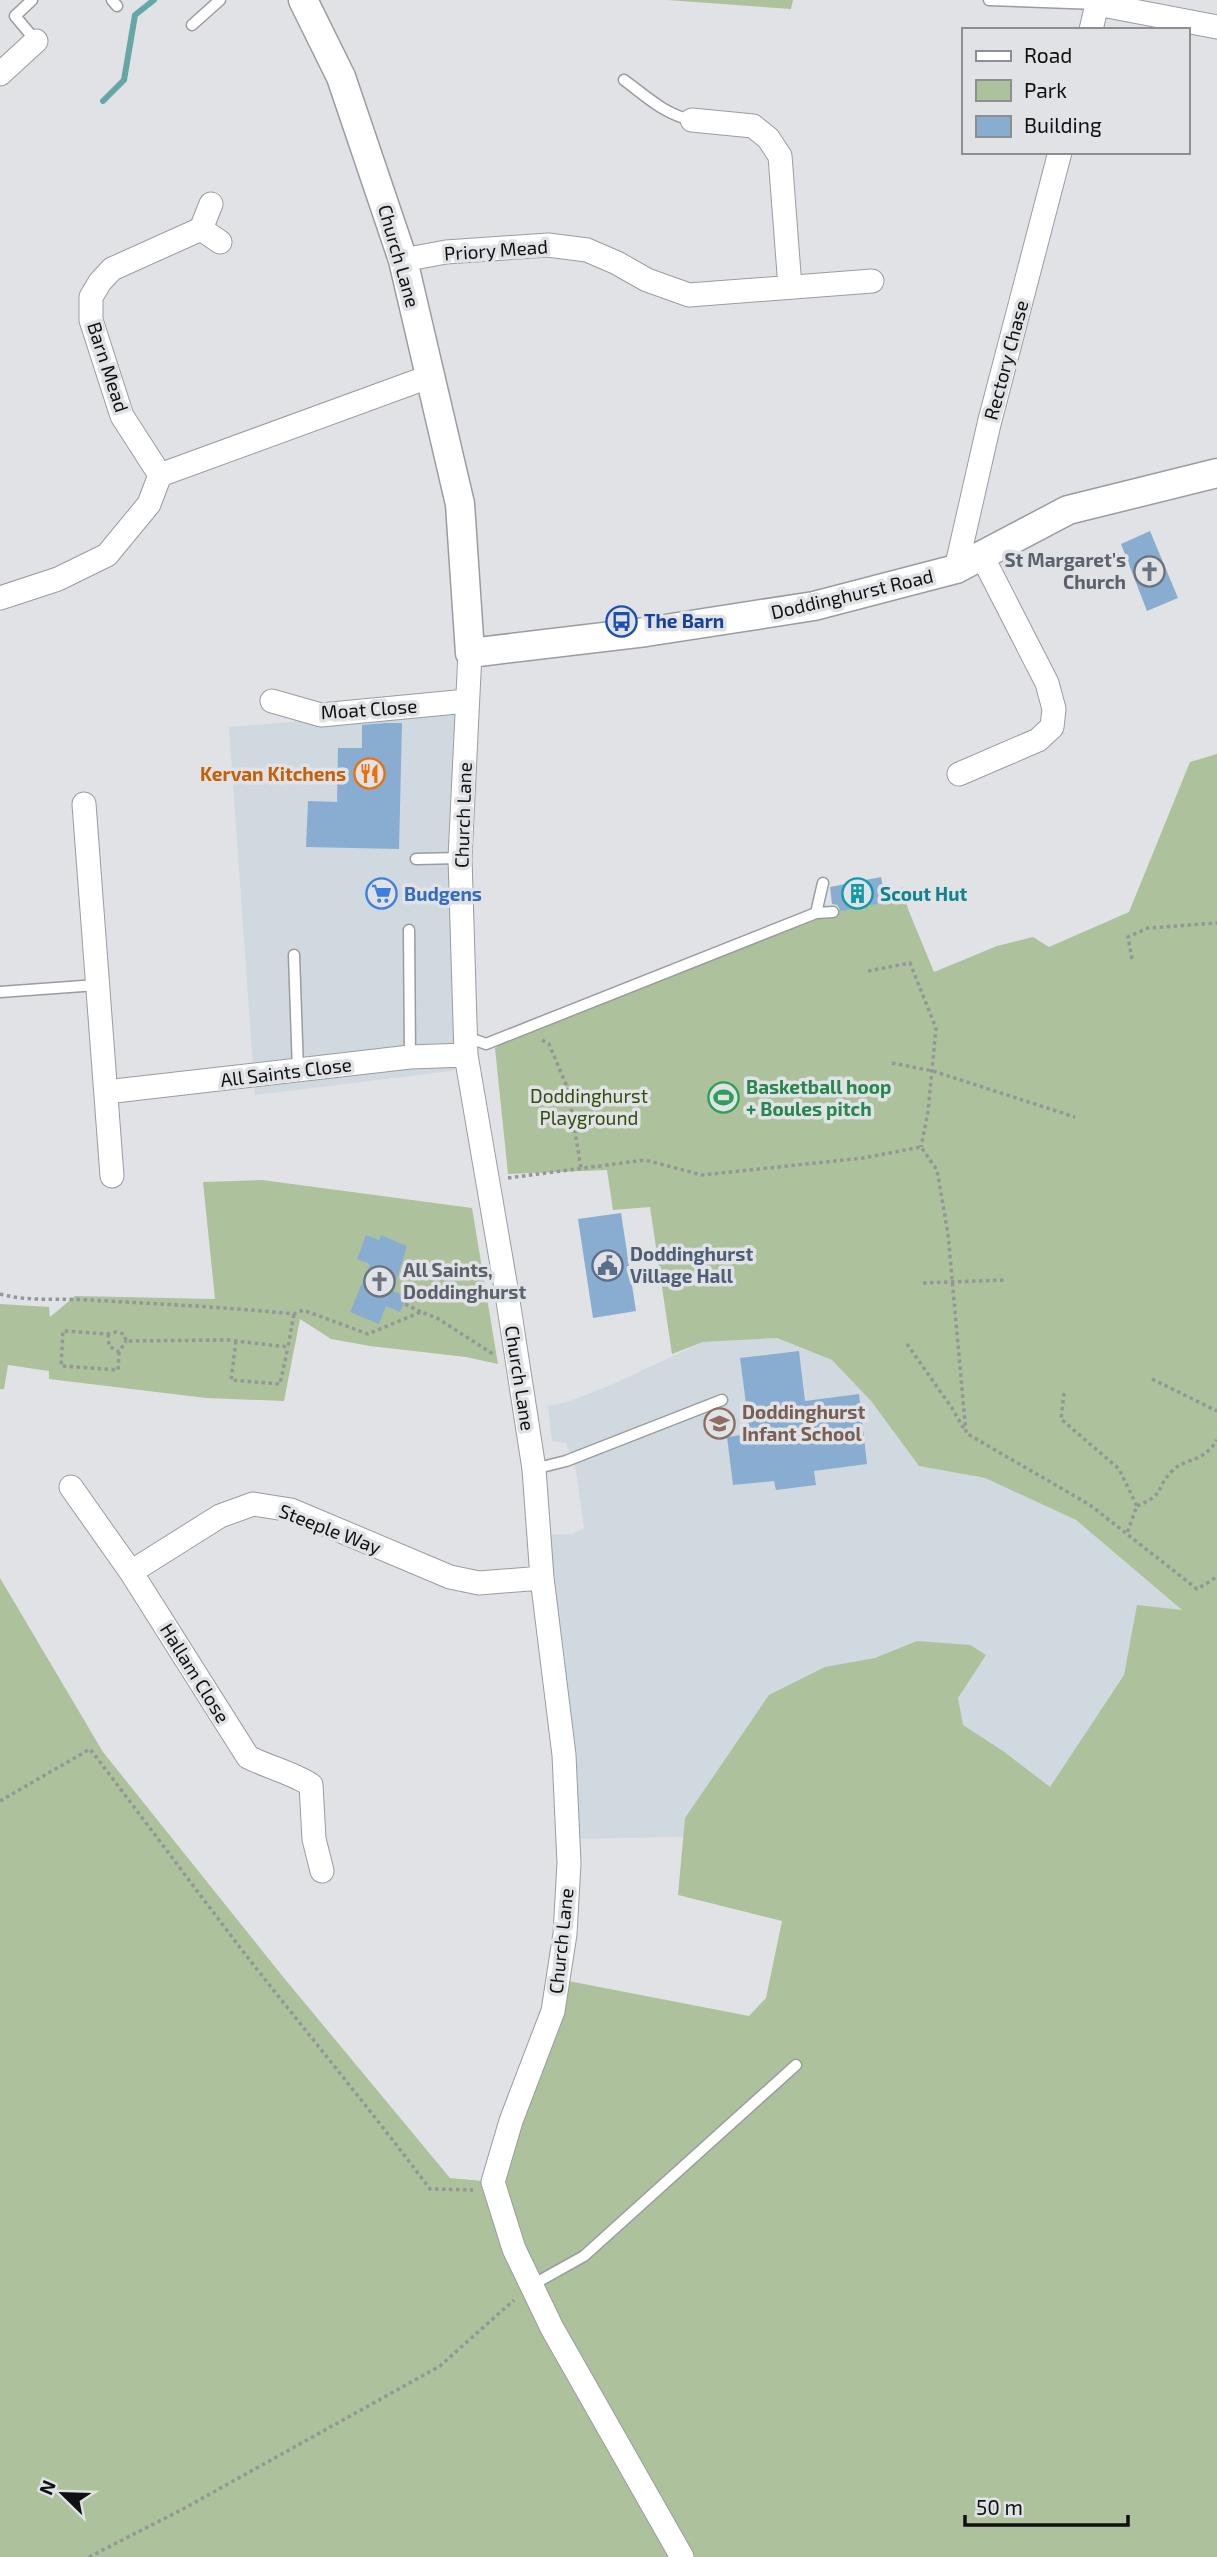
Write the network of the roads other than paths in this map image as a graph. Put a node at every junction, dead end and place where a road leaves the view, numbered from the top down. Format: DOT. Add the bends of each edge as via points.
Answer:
graph roads {
  1 [pos="32,0"];
  2 [pos="220,0"];
  3 [pos="304,0"];
  4 [pos="989,0"];
  5 [pos="1097,4"];
  6 [pos="192,25"];
  7 [pos="1217,27"];
  8 [pos="1091,28"];
  9 [pos="36,41"];
  10 [pos="0,74"];
  11 [pos="624,80"];
  12 [pos="692,120"];
  13 [pos="1059,154"];
  14 [pos="211,204"];
  15 [pos="201,229"];
  16 [pos="220,242"];
  17 [pos="403,260"];
  18 [pos="872,281"];
  19 [pos="790,287"];
  20 [pos="431,376"];
  21 [pos="1217,473"];
  22 [pos="160,475"];
  23 [pos="982,556"];
  24 [pos="956,569"];
  25 [pos="0,598"];
  26 [pos="470,653"];
  27 [pos="272,701"];
  28 [pos="467,701"];
  29 [pos="959,774"];
  30 [pos="84,804"];
  31 [pos="460,858"];
  32 [pos="416,859"];
  33 [pos="823,883"];
  34 [pos="833,912"];
  35 [pos="816,913"];
  36 [pos="409,930"];
  37 [pos="294,956"];
  38 [pos="97,985"];
  39 [pos="0,992"];
  40 [pos="465,1045"];
  41 [pos="410,1057"];
  42 [pos="298,1071"];
  43 [pos="106,1092"];
  44 [pos="112,1176"];
  45 [pos="722,1400"];
  46 [pos="534,1469"];
  47 [pos="71,1487"];
  48 [pos="131,1573"];
  49 [pos="542,1578"];
  50 [pos="322,1871"];
  51 [pos="796,2066"];
  52 [pos="531,2285"];
  53 [pos="682,2557"];
  1 -- 9 [label="lane" via="15,16"];
  2 -- 6 [label="lane"];
  3 -- 17 [label="street, Church Lane" via="341,77"];
  4 -- 5 [label="lane"];
  5 -- 7 [label="street"];
  5 -- 8 [label="street"];
  9 -- 10 [label="street"];
  11 -- 12 [label="lane" via="667,112"];
  12 -- 19 [label="street" via="753,126 780,156"];
  13 -- 24 [label="street, Rectory Chase"];
  14 -- 15 [label="street"];
  15 -- 16 [label="street"];
  15 -- 22 [label="street, Barn Mead" via="112,269 91,297 91,320 122,416"];
  17 -- 19 [label="street, Priory Mead" via="548,245 587,250 647,281 689,295"];
  17 -- 20 [label="street, Church Lane"];
  18 -- 19 [label="street, Priory Mead"];
  20 -- 22 [label="street"];
  20 -- 26 [label="street, Church Lane" via="460,504"];
  21 -- 23 [label="street, Doddinghurst Road" via="1068,510"];
  22 -- 25 [label="street" via="149,504 107,555 58,579"];
  23 -- 24 [label="street, Doddinghurst Road"];
  23 -- 29 [label="street" via="1047,683 1054,709 1052,727 1038,740"];
  24 -- 26 [label="street, Doddinghurst Road" via="814,606"];
  26 -- 28 [label="street, Church Lane"];
  27 -- 28 [label="street, Moat Close" via="321,715"];
  28 -- 31 [label="street, Church Lane"];
  30 -- 38 [label="street"];
  31 -- 32 [label="lane"];
  31 -- 40 [label="street, Church Lane"];
  33 -- 35 [label="lane"];
  34 -- 35 [label="lane"];
  35 -- 40 [label="lane" via="525,1031 486,1044"];
  36 -- 41 [label="lane"];
  37 -- 42 [label="lane"];
  38 -- 39 [label="lane"];
  38 -- 43 [label="street"];
  40 -- 41 [label="street, All Saints Close"];
  40 -- 46 [label="street, Church Lane"];
  41 -- 42 [label="street, All Saints Close"];
  42 -- 43 [label="street, All Saints Close"];
  43 -- 44 [label="street"];
  45 -- 46 [label="lane" via="566,1461"];
  46 -- 49 [label="street, Church Lane"];
  47 -- 48 [label="street, Hallam Close"];
  48 -- 49 [label="street, Steeple Way" via="220,1516 253,1504 291,1510 450,1577 479,1583"];
  48 -- 50 [label="street, Hallam Close" via="248,1757 311,1784 314,1839"];
  49 -- 52 [label="street, Church Lane" via="564,1755 569,1863 565,1934 553,2011 493,2182"];
  51 -- 52 [label="lane" via="584,2256"];
  52 -- 53 [label="street, Church Lane"];
}
